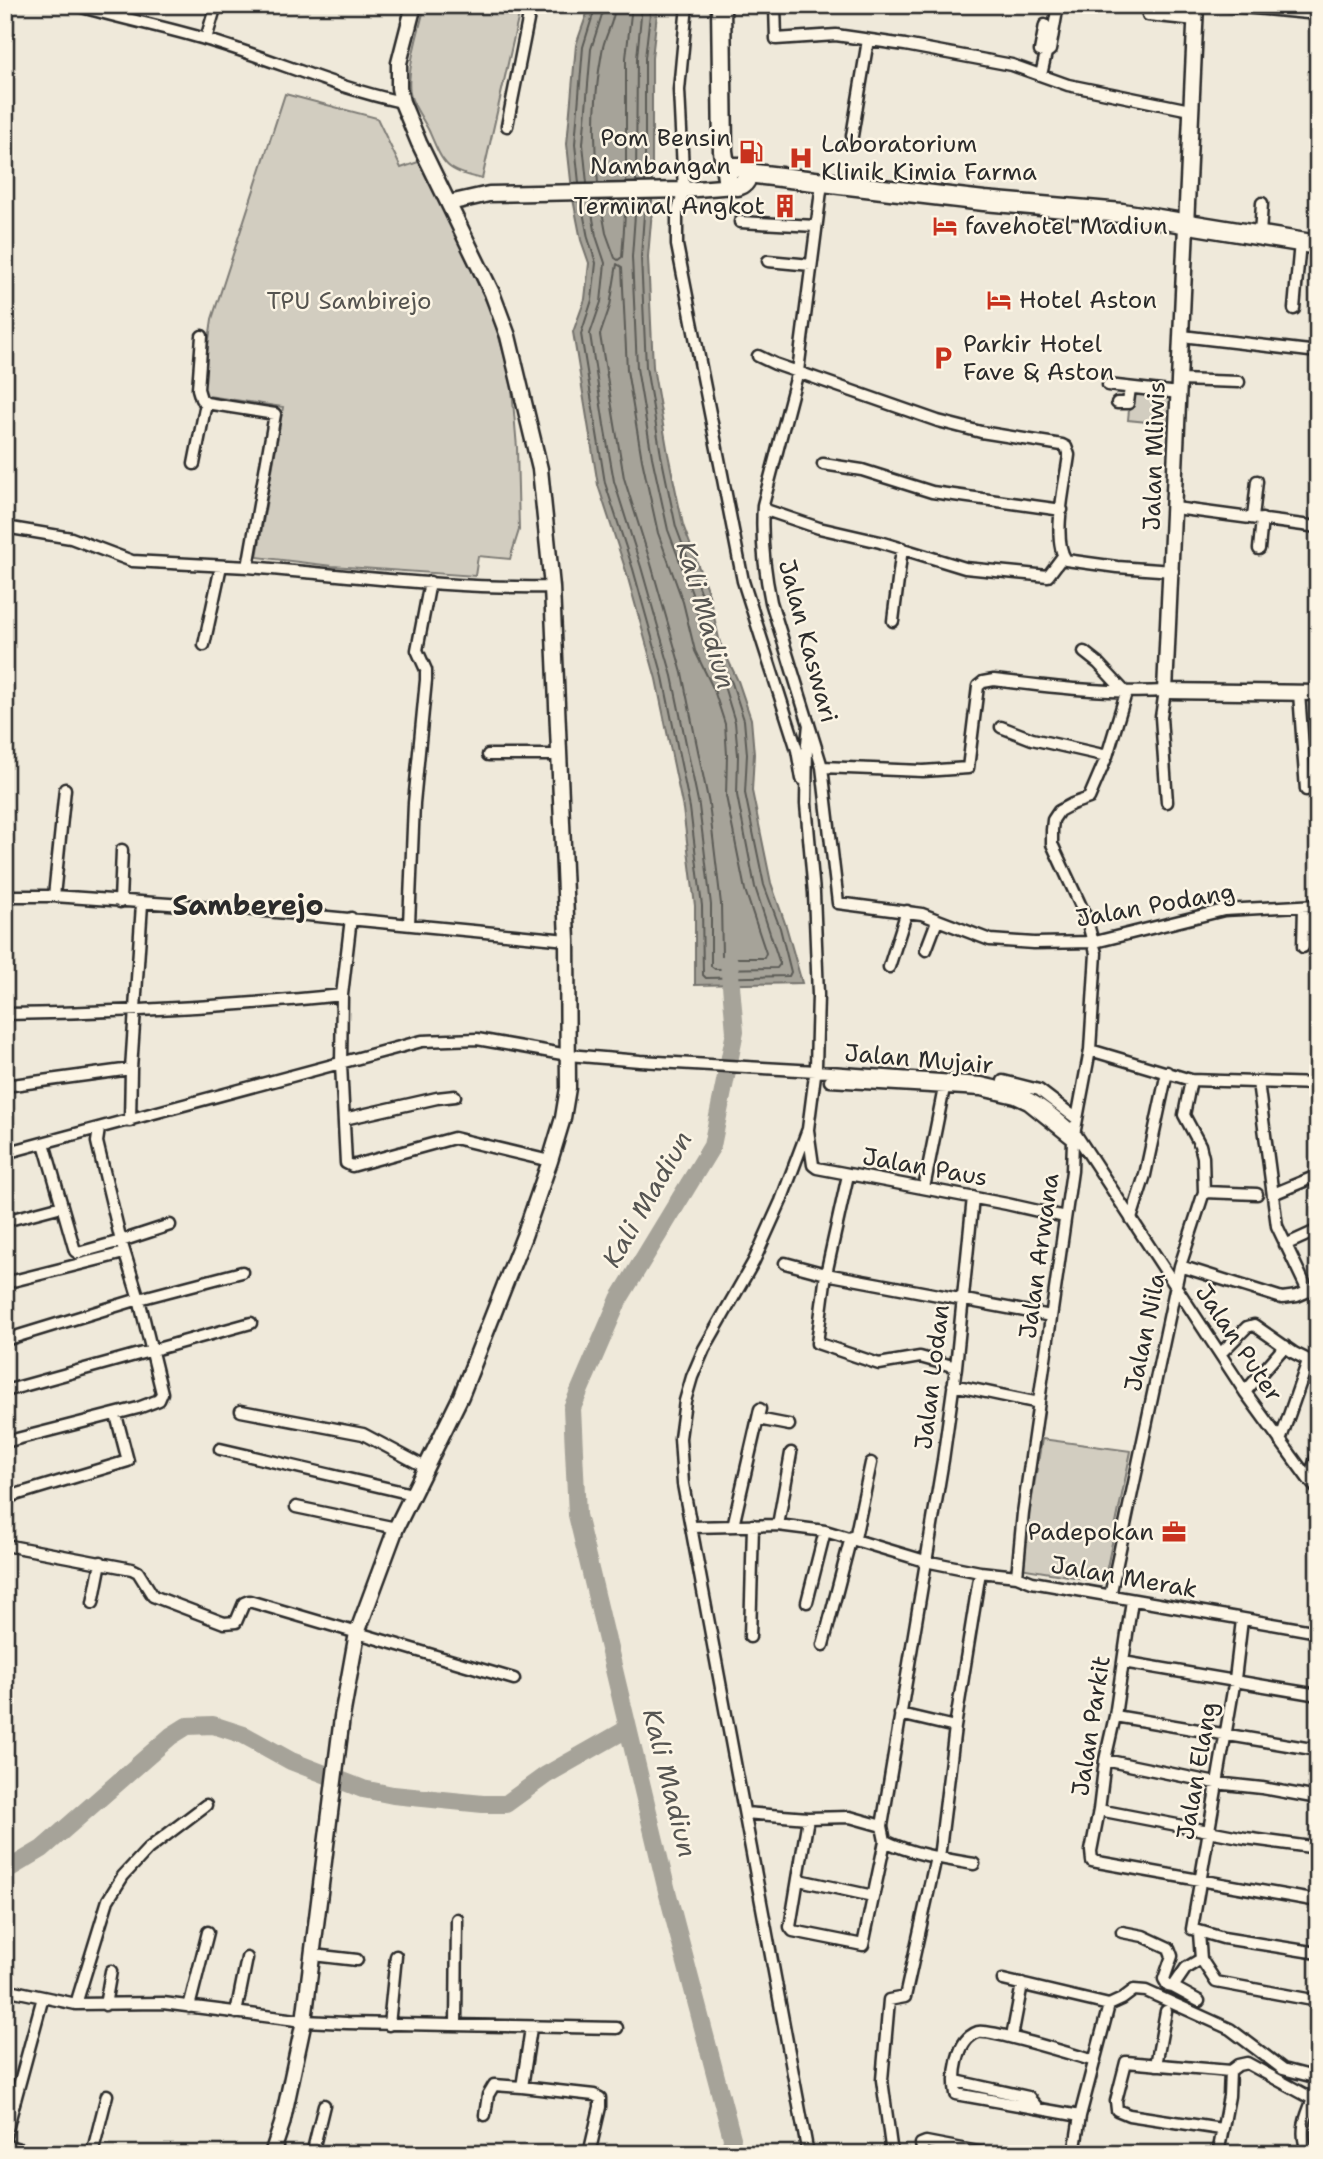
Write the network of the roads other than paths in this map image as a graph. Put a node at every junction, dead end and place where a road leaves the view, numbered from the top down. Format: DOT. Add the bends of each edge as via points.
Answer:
graph roads {
  1 [pos="216,5"];
  2 [pos="414,5"];
  3 [pos="531,5"];
  4 [pos="687,5"];
  5 [pos="720,5"];
  6 [pos="775,5"];
  7 [pos="1058,5"];
  8 [pos="1222,5"];
  9 [pos="79,6"];
  10 [pos="1196,12"];
  11 [pos="1318,14"];
  12 [pos="1148,15"];
  13 [pos="1045,25"];
  14 [pos="206,39"];
  15 [pos="868,40"];
  16 [pos="1046,53"];
  17 [pos="1041,75"];
  18 [pos="402,102"];
  19 [pos="1190,110"];
  20 [pos="508,126"];
  21 [pos="852,136"];
  22 [pos="737,177"];
  23 [pos="822,184"];
  24 [pos="680,188"];
  25 [pos="449,203"];
  26 [pos="1262,203"];
  27 [pos="740,222"];
  28 [pos="1187,223"];
  29 [pos="816,226"];
  30 [pos="1260,235"];
  31 [pos="1309,243"];
  32 [pos="768,261"];
  33 [pos="811,265"];
  34 [pos="1294,309"];
  35 [pos="202,336"];
  36 [pos="1182,336"];
  37 [pos="1318,352"];
  38 [pos="758,356"];
  39 [pos="798,371"];
  40 [pos="1239,382"];
  41 [pos="1108,385"];
  42 [pos="1179,387"];
  43 [pos="1130,388"];
  44 [pos="206,403"];
  45 [pos="1117,403"];
  46 [pos="194,464"];
  47 [pos="823,464"];
  48 [pos="1257,481"];
  49 [pos="1175,508"];
  50 [pos="763,509"];
  51 [pos="1062,510"];
  52 [pos="1257,519"];
  53 [pos="5,527"];
  54 [pos="1318,527"];
  55 [pos="902,548"];
  56 [pos="1259,549"];
  57 [pos="1063,556"];
  58 [pos="221,566"];
  59 [pos="248,567"];
  60 [pos="1172,571"];
  61 [pos="430,582"];
  62 [pos="552,587"];
  63 [pos="893,621"];
  64 [pos="204,645"];
  65 [pos="1084,652"];
  66 [pos="1165,691"];
  67 [pos="1126,693"];
  68 [pos="1299,693"];
  69 [pos="1318,693"];
  70 [pos="809,724"];
  71 [pos="1001,727"];
  72 [pos="488,755"];
  73 [pos="559,755"];
  74 [pos="1107,756"];
  75 [pos="822,767"];
  76 [pos="65,789"];
  77 [pos="1306,790"];
  78 [pos="1167,802"];
  79 [pos="806,804"];
  80 [pos="122,850"];
  81 [pos="5,896"];
  82 [pos="54,896"];
  83 [pos="120,902"];
  84 [pos="838,903"];
  85 [pos="142,904"];
  86 [pos="1318,905"];
  87 [pos="1304,906"];
  88 [pos="907,911"];
  89 [pos="351,918"];
  90 [pos="937,921"];
  91 [pos="409,924"];
  92 [pos="567,940"];
  93 [pos="1095,942"];
  94 [pos="1303,947"];
  95 [pos="926,950"];
  96 [pos="889,967"];
  97 [pos="342,995"];
  98 [pos="135,1012"];
  99 [pos="5,1014"];
  100 [pos="1090,1050"];
  101 [pos="568,1055"];
  102 [pos="341,1064"];
  103 [pos="831,1068"];
  104 [pos="131,1069"];
  105 [pos="815,1071"];
  106 [pos="1167,1072"];
  107 [pos="1191,1080"];
  108 [pos="830,1081"];
  109 [pos="1258,1082"];
  110 [pos="1318,1084"];
  111 [pos="5,1086"];
  112 [pos="944,1088"];
  113 [pos="455,1096"];
  114 [pos="344,1119"];
  115 [pos="1077,1119"];
  116 [pos="130,1121"];
  117 [pos="99,1129"];
  118 [pos="808,1129"];
  119 [pos="1074,1136"];
  120 [pos="44,1143"];
  121 [pos="5,1153"];
  122 [pos="550,1161"];
  123 [pos="848,1175"];
  124 [pos="1314,1177"];
  125 [pos="924,1188"];
  126 [pos="1204,1192"];
  127 [pos="1257,1194"];
  128 [pos="1273,1194"];
  129 [pos="973,1197"];
  130 [pos="62,1206"];
  131 [pos="1065,1217"];
  132 [pos="1131,1219"];
  133 [pos="5,1221"];
  134 [pos="170,1225"];
  135 [pos="1318,1230"];
  136 [pos="121,1241"];
  137 [pos="1285,1245"];
  138 [pos="124,1253"];
  139 [pos="785,1263"];
  140 [pos="1180,1266"];
  141 [pos="242,1272"];
  142 [pos="826,1274"];
  143 [pos="5,1283"];
  144 [pos="1177,1287"];
  145 [pos="1313,1289"];
  146 [pos="139,1299"];
  147 [pos="963,1300"];
  148 [pos="1051,1315"];
  149 [pos="251,1322"];
  150 [pos="5,1340"];
  151 [pos="1285,1346"];
  152 [pos="151,1349"];
  153 [pos="1220,1354"];
  154 [pos="1313,1363"];
  155 [pos="956,1367"];
  156 [pos="953,1385"];
  157 [pos="5,1391"];
  158 [pos="1245,1392"];
  159 [pos="1039,1403"];
  160 [pos="241,1411"];
  161 [pos="116,1415"];
  162 [pos="789,1425"];
  163 [pos="1280,1441"];
  164 [pos="5,1442"];
  165 [pos="220,1449"];
  166 [pos="791,1452"];
  167 [pos="1318,1452"];
  168 [pos="872,1463"];
  169 [pos="425,1467"];
  170 [pos="1308,1480"];
  171 [pos="1318,1490"];
  172 [pos="412,1494"];
  173 [pos="5,1497"];
  174 [pos="296,1507"];
  175 [pos="753,1525"];
  176 [pos="778,1525"];
  177 [pos="733,1526"];
  178 [pos="691,1527"];
  179 [pos="396,1528"];
  180 [pos="825,1531"];
  181 [pos="853,1538"];
  182 [pos="5,1545"];
  183 [pos="925,1561"];
  184 [pos="101,1562"];
  185 [pos="980,1572"];
  186 [pos="1017,1576"];
  187 [pos="1110,1596"];
  188 [pos="1132,1600"];
  189 [pos="807,1602"];
  190 [pos="93,1603"];
  191 [pos="1242,1620"];
  192 [pos="1318,1632"];
  193 [pos="357,1633"];
  194 [pos="750,1637"];
  195 [pos="823,1645"];
  196 [pos="1124,1662"];
  197 [pos="514,1679"];
  198 [pos="1235,1679"];
  199 [pos="1318,1695"];
  200 [pos="900,1714"];
  201 [pos="1115,1716"];
  202 [pos="955,1727"];
  203 [pos="1224,1734"];
  204 [pos="1318,1750"];
  205 [pos="1105,1760"];
  206 [pos="1216,1783"];
  207 [pos="1318,1798"];
  208 [pos="206,1805"];
  209 [pos="1099,1810"];
  210 [pos="745,1813"];
  211 [pos="808,1818"];
  212 [pos="882,1826"];
  213 [pos="1209,1830"];
  214 [pos="885,1840"];
  215 [pos="1318,1848"];
  216 [pos="938,1858"];
  217 [pos="974,1864"];
  218 [pos="799,1880"];
  219 [pos="1200,1880"];
  220 [pos="873,1896"];
  221 [pos="1318,1901"];
  222 [pos="457,1919"];
  223 [pos="1196,1931"];
  224 [pos="208,1932"];
  225 [pos="1122,1932"];
  226 [pos="1318,1954"];
  227 [pos="313,1955"];
  228 [pos="396,1956"];
  229 [pos="247,1958"];
  230 [pos="1201,1959"];
  231 [pos="357,1960"];
  232 [pos="111,1970"];
  233 [pos="1003,1980"];
  234 [pos="1022,1984"];
  235 [pos="1173,1987"];
  236 [pos="5,1989"];
  237 [pos="43,1997"];
  238 [pos="1199,2001"];
  239 [pos="1318,2001"];
  240 [pos="76,2004"];
  241 [pos="105,2005"];
  242 [pos="1109,2005"];
  243 [pos="189,2007"];
  244 [pos="1166,2011"];
  245 [pos="236,2012"];
  246 [pos="304,2021"];
  247 [pos="389,2025"];
  248 [pos="456,2025"];
  249 [pos="531,2028"];
  250 [pos="617,2028"];
  251 [pos="1012,2038"];
  252 [pos="1095,2061"];
  253 [pos="1156,2065"];
  254 [pos="1230,2071"];
  255 [pos="1318,2078"];
  256 [pos="522,2087"];
  257 [pos="1318,2088"];
  258 [pos="107,2095"];
  259 [pos="1313,2099"];
  260 [pos="324,2105"];
  261 [pos="485,2115"];
  262 [pos="1080,2116"];
  263 [pos="1221,2129"];
  264 [pos="5,2137"];
  265 [pos="5,2145"];
  266 [pos="37,2154"];
  267 [pos="92,2154"];
  268 [pos="272,2154"];
  269 [pos="312,2154"];
  270 [pos="589,2154"];
  271 [pos="808,2154"];
  272 [pos="892,2154"];
  273 [pos="923,2154"];
  274 [pos="989,2154"];
  275 [pos="1074,2154"];
  276 [pos="1218,2154"];
  277 [pos="1309,2154"];
  1 -- 14 [label="street"];
  2 -- 18 [label="main road" via="399,63"];
  3 -- 20 [label="street"];
  4 -- 24 [label="street" via="679,90"];
  5 -- 22 [label="highway" via="723,137"];
  6 -- 15 [label="street" via="776,39 836,35"];
  7 -- 16 [label="street"];
  8 -- 11 [label="street"];
  9 -- 14 [label="street"];
  10 -- 12 [label="street"];
  10 -- 19 [label="main road, Jalan Mliwis"];
  13 -- 16 [label="street" via="1040,51"];
  14 -- 18 [label="street" via="355,91"];
  15 -- 17 [label="street" via="991,60"];
  15 -- 21 [label="street"];
  16 -- 17 [label="street"];
  17 -- 19 [label="street" via="1101,93"];
  18 -- 25 [label="main road"];
  19 -- 28 [label="main road, Jalan Mliwis"];
  22 -- 23 [label="highway"];
  22 -- 24 [label="main road"];
  23 -- 28 [label="highway"];
  23 -- 29 [label="street, Jalan Kaswari"];
  24 -- 25 [label="main road" via="489,194"];
  24 -- 79 [label="street" via="677,245 732,526 753,615 797,750"];
  25 -- 62 [label="main road" via="508,336 540,469"];
  26 -- 30 [label="street"];
  27 -- 29 [label="street"];
  28 -- 30 [label="highway"];
  28 -- 36 [label="main road, Jalan Mliwis"];
  29 -- 33 [label="street, Jalan Kaswari"];
  30 -- 31 [label="highway"];
  31 -- 34 [label="street"];
  32 -- 33 [label="street"];
  33 -- 39 [label="street, Jalan Kaswari"];
  35 -- 44 [label="street" via="198,389"];
  36 -- 37 [label="street"];
  36 -- 42 [label="main road, Jalan Mliwis"];
  38 -- 39 [label="street"];
  39 -- 50 [label="street, Jalan Kaswari"];
  39 -- 51 [label="street" via="937,421 1066,447 1069,455"];
  40 -- 42 [label="street"];
  41 -- 43 [label="street"];
  42 -- 43 [label="street"];
  42 -- 49 [label="main road, Jalan Mliwis"];
  43 -- 45 [label="street" via="1128,403"];
  44 -- 46 [label="street"];
  44 -- 59 [label="street" via="275,414"];
  47 -- 51 [label="street" via="862,470 932,492"];
  48 -- 52 [label="street"];
  49 -- 52 [label="street"];
  49 -- 60 [label="main road, Jalan Mliwis"];
  50 -- 55 [label="street"];
  50 -- 70 [label="street, Jalan Kaswari" via="763,551 771,601"];
  51 -- 57 [label="street"];
  52 -- 54 [label="street"];
  52 -- 56 [label="street"];
  53 -- 58 [label="street" via="71,538 132,561"];
  55 -- 57 [label="street" via="965,568 1023,575 1051,576"];
  55 -- 63 [label="street"];
  57 -- 60 [label="street" via="1083,563"];
  58 -- 59 [label="street"];
  58 -- 64 [label="street"];
  59 -- 61 [label="street"];
  60 -- 66 [label="main road, Jalan Mliwis"];
  61 -- 62 [label="street"];
  61 -- 91 [label="street" via="417,650 426,680"];
  62 -- 73 [label="main road"];
  65 -- 67 [label="street"];
  66 -- 67 [label="street"];
  66 -- 68 [label="main road"];
  66 -- 78 [label="street" via="1161,717"];
  67 -- 74 [label="street"];
  67 -- 75 [label="street" via="983,682 978,686 968,768"];
  68 -- 69 [label="main road"];
  68 -- 77 [label="street"];
  70 -- 75 [label="street, Jalan Kaswari"];
  70 -- 79 [label="street"];
  71 -- 74 [label="street"];
  72 -- 73 [label="street"];
  73 -- 92 [label="main road"];
  74 -- 93 [label="street, Jalan Arwana" via="1090,796 1059,811 1053,820 1052,844"];
  75 -- 84 [label="street, Jalan Kaswari"];
  76 -- 82 [label="street"];
  79 -- 105 [label="street" via="817,933"];
  80 -- 83 [label="street"];
  81 -- 82 [label="street"];
  82 -- 83 [label="street"];
  83 -- 85 [label="street"];
  84 -- 88 [label="street, Jalan Podang"];
  85 -- 89 [label="street"];
  85 -- 98 [label="street"];
  86 -- 87 [label="street, Jalan Podang"];
  87 -- 93 [label="street, Jalan Podang" via="1224,910"];
  87 -- 94 [label="street"];
  88 -- 90 [label="street, Jalan Podang"];
  88 -- 96 [label="street"];
  89 -- 91 [label="street"];
  89 -- 97 [label="street"];
  90 -- 93 [label="street, Jalan Podang" via="990,940"];
  90 -- 95 [label="street"];
  91 -- 92 [label="street"];
  92 -- 101 [label="main road"];
  93 -- 100 [label="street, Jalan Arwana"];
  97 -- 98 [label="street"];
  97 -- 102 [label="street"];
  98 -- 99 [label="street"];
  98 -- 104 [label="street"];
  100 -- 106 [label="street"];
  100 -- 115 [label="street, Jalan Arwana"];
  101 -- 102 [label="street, Jalan Mujair" via="458,1038 422,1041"];
  101 -- 105 [label="street, Jalan Mujair"];
  101 -- 122 [label="main road" via="563,1118"];
  102 -- 114 [label="street"];
  102 -- 116 [label="street, Jalan Mujair"];
  103 -- 115 [label="street" via="1008,1082 1039,1090"];
  104 -- 111 [label="street"];
  104 -- 116 [label="street"];
  105 -- 118 [label="street"];
  105 -- 119 [label="street, Jalan Mujair" via="1006,1088 1040,1103"];
  106 -- 107 [label="street"];
  106 -- 132 [label="street"];
  107 -- 109 [label="street"];
  107 -- 126 [label="street, Jalan Nila" via="1184,1115 1200,1145"];
  108 -- 112 [label="street"];
  109 -- 110 [label="street"];
  109 -- 128 [label="street"];
  112 -- 119 [label="street" via="1015,1098"];
  112 -- 125 [label="street"];
  113 -- 114 [label="street"];
  114 -- 122 [label="street" via="349,1166 454,1138"];
  115 -- 119 [label="street, Jalan Arwana"];
  116 -- 117 [label="street, Jalan Mujair"];
  117 -- 120 [label="street, Jalan Mujair"];
  117 -- 136 [label="street" via="97,1142"];
  118 -- 123 [label="street, Jalan Paus" via="813,1165"];
  118 -- 178 [label="street" via="781,1202 704,1349 685,1401 680,1438"];
  119 -- 131 [label="street, Jalan Arwana"];
  119 -- 132 [label="street, Jalan Mujair"];
  120 -- 121 [label="street, Jalan Mujair"];
  120 -- 130 [label="street"];
  122 -- 169 [label="main road" via="461,1396"];
  123 -- 125 [label="street, Jalan Paus"];
  123 -- 142 [label="street"];
  124 -- 128 [label="street"];
  125 -- 129 [label="street, Jalan Paus"];
  126 -- 127 [label="street"];
  126 -- 140 [label="street, Jalan Nila"];
  128 -- 137 [label="street"];
  129 -- 131 [label="street, Jalan Paus"];
  129 -- 147 [label="street, Jalan Lodan"];
  130 -- 133 [label="street"];
  130 -- 136 [label="street" via="78,1253"];
  131 -- 148 [label="street, Jalan Arwana"];
  132 -- 144 [label="street, Jalan Mujair"];
  134 -- 136 [label="street"];
  135 -- 137 [label="street"];
  136 -- 138 [label="street"];
  137 -- 145 [label="street"];
  138 -- 143 [label="street"];
  138 -- 146 [label="street"];
  139 -- 142 [label="street"];
  140 -- 144 [label="street, Jalan Nila"];
  140 -- 145 [label="street" via="1282,1298"];
  141 -- 146 [label="street"];
  142 -- 147 [label="street"];
  142 -- 155 [label="street" via="817,1343 879,1364 920,1357"];
  144 -- 153 [label="street, Jalan Puter"];
  144 -- 187 [label="street, Jalan Nila"];
  146 -- 150 [label="street"];
  146 -- 152 [label="street"];
  147 -- 148 [label="street"];
  147 -- 155 [label="street, Jalan Lodan"];
  148 -- 159 [label="street, Jalan Arwana"];
  149 -- 152 [label="street"];
  151 -- 153 [label="street" via="1252,1325"];
  151 -- 154 [label="street"];
  151 -- 158 [label="street"];
  152 -- 157 [label="street"];
  152 -- 161 [label="street" via="161,1397"];
  153 -- 158 [label="street, Jalan Puter"];
  154 -- 163 [label="street"];
  155 -- 156 [label="street, Jalan Lodan"];
  156 -- 159 [label="street"];
  156 -- 183 [label="street, Jalan Lodan"];
  158 -- 163 [label="street, Jalan Puter"];
  159 -- 186 [label="street, Jalan Arwana"];
  160 -- 169 [label="street" via="363,1434"];
  161 -- 164 [label="street"];
  161 -- 173 [label="street" via="128,1461"];
  162 -- 177 [label="street" via="759,1414"];
  163 -- 170 [label="street, Jalan Puter"];
  165 -- 172 [label="street"];
  166 -- 176 [label="street"];
  167 -- 170 [label="street"];
  168 -- 181 [label="street"];
  169 -- 172 [label="main road"];
  170 -- 171 [label="street, Jalan Puter"];
  172 -- 179 [label="main road"];
  174 -- 179 [label="street"];
  175 -- 176 [label="street, Jalan Merak"];
  175 -- 177 [label="street, Jalan Merak"];
  175 -- 194 [label="street"];
  176 -- 180 [label="street, Jalan Merak"];
  177 -- 178 [label="street, Jalan Merak"];
  178 -- 210 [label="street"];
  179 -- 193 [label="main road"];
  180 -- 181 [label="street, Jalan Merak"];
  180 -- 189 [label="street"];
  181 -- 183 [label="street, Jalan Merak"];
  181 -- 195 [label="street"];
  182 -- 184 [label="street"];
  183 -- 185 [label="street, Jalan Merak"];
  183 -- 200 [label="street, Jalan Lodan"];
  184 -- 190 [label="street"];
  184 -- 193 [label="street" via="132,1569 153,1596 224,1623 236,1622 248,1601"];
  185 -- 186 [label="street, Jalan Merak"];
  185 -- 202 [label="street"];
  186 -- 187 [label="street, Jalan Merak"];
  187 -- 188 [label="street, Jalan Merak"];
  188 -- 191 [label="street, Jalan Merak"];
  188 -- 196 [label="street, Jalan Parkit"];
  191 -- 192 [label="street, Jalan Merak"];
  191 -- 198 [label="street, Jalan Elang"];
  193 -- 197 [label="street"];
  193 -- 227 [label="main road"];
  196 -- 198 [label="street"];
  196 -- 201 [label="street, Jalan Parkit"];
  198 -- 199 [label="street"];
  198 -- 203 [label="street, Jalan Elang"];
  200 -- 202 [label="street"];
  200 -- 212 [label="street, Jalan Lodan"];
  201 -- 203 [label="street"];
  201 -- 205 [label="street, Jalan Parkit"];
  202 -- 216 [label="street"];
  203 -- 204 [label="street"];
  203 -- 206 [label="street, Jalan Elang"];
  205 -- 206 [label="street"];
  205 -- 209 [label="street, Jalan Parkit"];
  206 -- 207 [label="street"];
  206 -- 213 [label="street, Jalan Elang"];
  208 -- 240 [label="street" via="148,1849 123,1876 108,1900"];
  209 -- 213 [label="street"];
  209 -- 219 [label="street, Jalan Parkit" via="1094,1863"];
  210 -- 211 [label="street"];
  210 -- 271 [label="street"];
  211 -- 212 [label="street" via="850,1817"];
  211 -- 218 [label="street"];
  212 -- 214 [label="street"];
  213 -- 215 [label="street"];
  213 -- 219 [label="street, Jalan Elang"];
  214 -- 216 [label="street"];
  214 -- 220 [label="street"];
  216 -- 217 [label="street"];
  216 -- 272 [label="street" via="905,1997 889,2000 882,2080"];
  218 -- 220 [label="street"];
  218 -- 220 [label="street" via="793,1931 863,1945"];
  219 -- 221 [label="street"];
  219 -- 223 [label="street, Jalan Elang"];
  222 -- 248 [label="street"];
  223 -- 226 [label="street"];
  223 -- 230 [label="street, Jalan Elang"];
  224 -- 243 [label="street"];
  225 -- 235 [label="street" via="1169,1948 1172,1956 1164,1979"];
  227 -- 231 [label="street"];
  227 -- 246 [label="main road"];
  228 -- 247 [label="street"];
  229 -- 245 [label="street"];
  230 -- 235 [label="street" via="1186,1968"];
  230 -- 239 [label="street" via="1218,1983"];
  232 -- 241 [label="street"];
  233 -- 234 [label="street"];
  234 -- 242 [label="street"];
  234 -- 251 [label="street"];
  235 -- 238 [label="street"];
  236 -- 237 [label="street"];
  237 -- 240 [label="street"];
  237 -- 264 [label="street"];
  240 -- 241 [label="street"];
  241 -- 243 [label="street"];
  242 -- 252 [label="street"];
  242 -- 255 [label="street" via="1134,1990 1146,1991 1230,2029 1283,2069"];
  243 -- 245 [label="street"];
  244 -- 253 [label="street"];
  245 -- 246 [label="street"];
  246 -- 247 [label="street"];
  246 -- 268 [label="main road"];
  247 -- 248 [label="street"];
  248 -- 249 [label="street"];
  249 -- 250 [label="street"];
  249 -- 256 [label="street"];
  251 -- 252 [label="street"];
  251 -- 262 [label="street" via="981,2032 974,2035 959,2052 954,2093"];
  252 -- 262 [label="street"];
  253 -- 254 [label="street"];
  253 -- 263 [label="street" via="1125,2063 1117,2110"];
  254 -- 259 [label="street" via="1247,2063"];
  254 -- 263 [label="street"];
  256 -- 261 [label="street" via="492,2087"];
  256 -- 270 [label="street" via="600,2098"];
  257 -- 259 [label="street"];
  258 -- 267 [label="street"];
  259 -- 277 [label="street" via="1302,2134"];
  260 -- 269 [label="street"];
  262 -- 275 [label="street"];
  263 -- 276 [label="street"];
  265 -- 266 [label="street"];
  273 -- 274 [label="street" via="921,2144 926,2142"];
}
